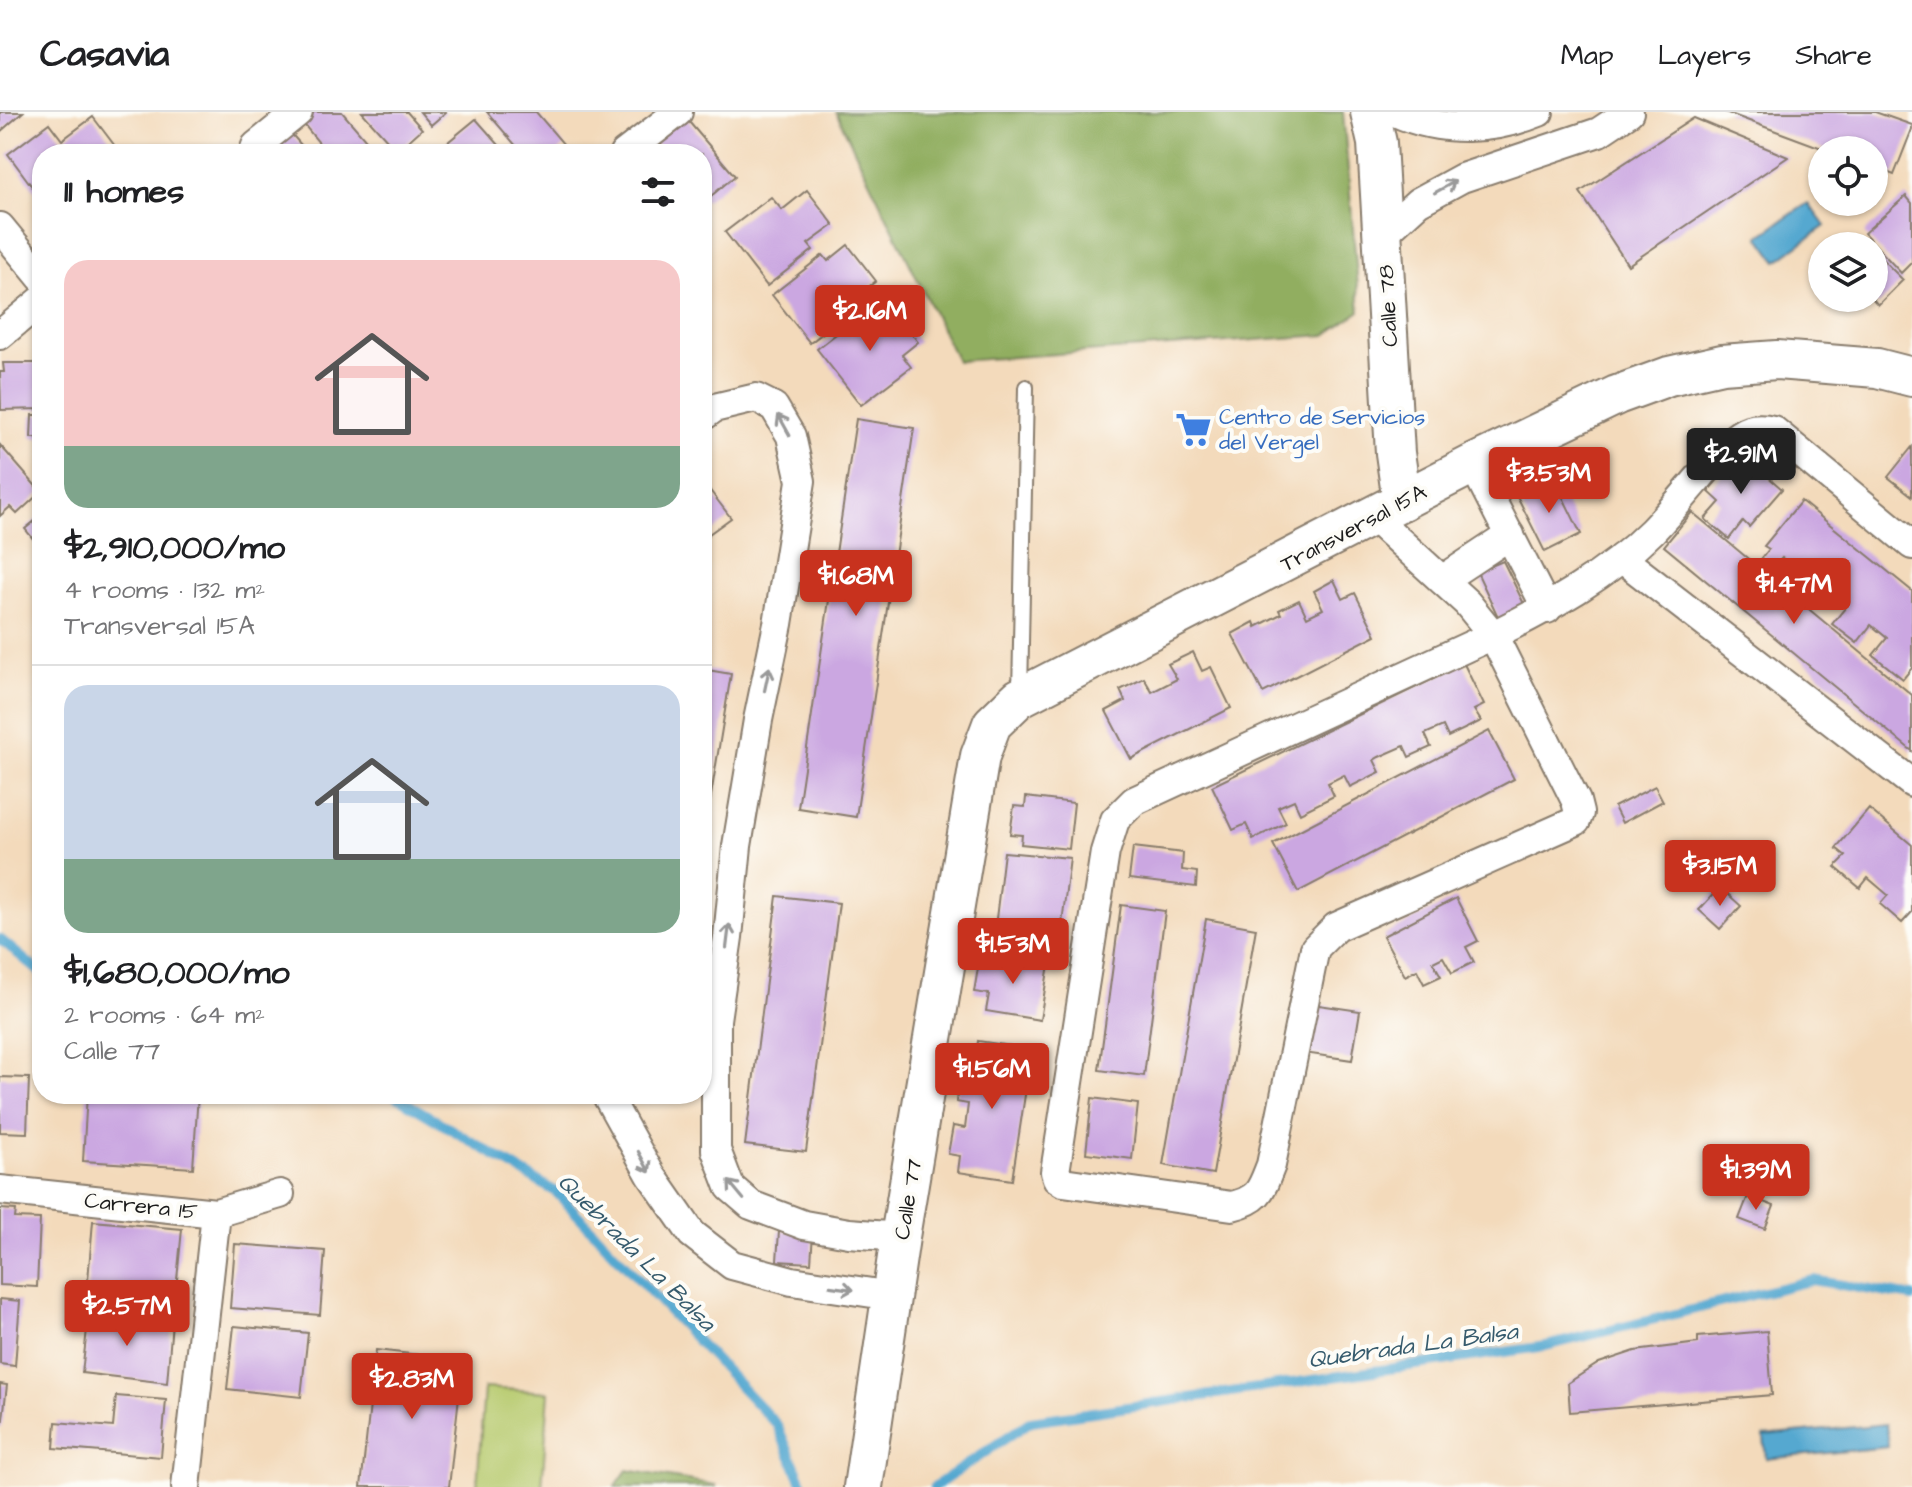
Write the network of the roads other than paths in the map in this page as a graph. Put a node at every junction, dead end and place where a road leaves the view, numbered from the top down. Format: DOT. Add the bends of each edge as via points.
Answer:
graph roads {
  1 [pos="298,112"];
  2 [pos="678,112"];
  3 [pos="1370,112"];
  4 [pos="1395,112"];
  5 [pos="1539,112"];
  6 [pos="1629,112"];
  7 [pos="1597,122"];
  8 [pos="1485,126"];
  9 [pos="258,144"];
  10 [pos="637,144"];
  11 [pos="1493,168"];
  12 [pos="0,227"];
  13 [pos="1383,234"];
  14 [pos="32,266"];
  15 [pos="32,308"];
  16 [pos="0,335"];
  17 [pos="1912,377"];
  18 [pos="1026,387"];
  19 [pos="712,410"];
  20 [pos="1473,464"];
  21 [pos="1387,509"];
  22 [pos="1510,535"];
  23 [pos="1912,545"];
  24 [pos="1621,558"];
  25 [pos="1442,580"];
  26 [pos="1547,609"];
  27 [pos="1493,635"];
  28 [pos="1019,698"];
  29 [pos="992,724"];
  30 [pos="1912,783"];
  31 [pos="612,1104"];
  32 [pos="0,1190"];
  33 [pos="280,1194"];
  34 [pos="216,1213"];
  35 [pos="900,1237"];
  36 [pos="892,1296"];
  37 [pos="186,1487"];
  38 [pos="863,1487"];
  1 -- 9 [label="street"];
  2 -- 10 [label="street"];
  3 -- 13 [label="street, Calle 78"];
  4 -- 8 [label="street" via="1459,129"];
  5 -- 8 [label="street" via="1513,123"];
  6 -- 7 [label="street"];
  7 -- 11 [label="street"];
  8 -- 11 [label="street"];
  13 -- 11 [label="street, one-way" via="1418,202"];
  12 -- 14 [label="street"];
  13 -- 21 [label="street, Calle 78" via="1395,453"];
  15 -- 16 [label="street"];
  17 -- 20 [label="street, Transversal 15A" via="1877,368 1777,360 1722,364 1617,395"];
  18 -- 28 [label="lane"];
  35 -- 19 [label="street, one-way" via="804,1225 751,1205 730,1187 716,1150 716,1020 737,846 801,481 791,436 774,407 756,398"];
  20 -- 21 [label="street, Transversal 15A"];
  20 -- 22 [label="street"];
  21 -- 25 [label="street"];
  21 -- 28 [label="street, Transversal 15A"];
  22 -- 25 [label="street"];
  22 -- 26 [label="street"];
  23 -- 24 [label="street" via="1773,430 1761,427 1739,433"];
  24 -- 26 [label="street"];
  24 -- 30 [label="street"];
  25 -- 27 [label="street"];
  26 -- 27 [label="street"];
  27 -- 27 [label="street" via="1576,801 1576,821 1336,927 1315,948 1271,1165 1261,1191 1248,1201 1232,1206 1057,1178 1105,852 1115,820 1134,801"];
  28 -- 29 [label="street, Transversal 15A"];
  29 -- 35 [label="street, Calle 77" via="980,756"];
  31 -- 36 [label="street, one-way" via="692,1234 732,1265 792,1281"];
  32 -- 34 [label="street, Carrera 15"];
  33 -- 34 [label="street, Carrera 15"];
  34 -- 37 [label="street"];
  35 -- 36 [label="street, Calle 77"];
  36 -- 38 [label="street, Calle 77"];
}
